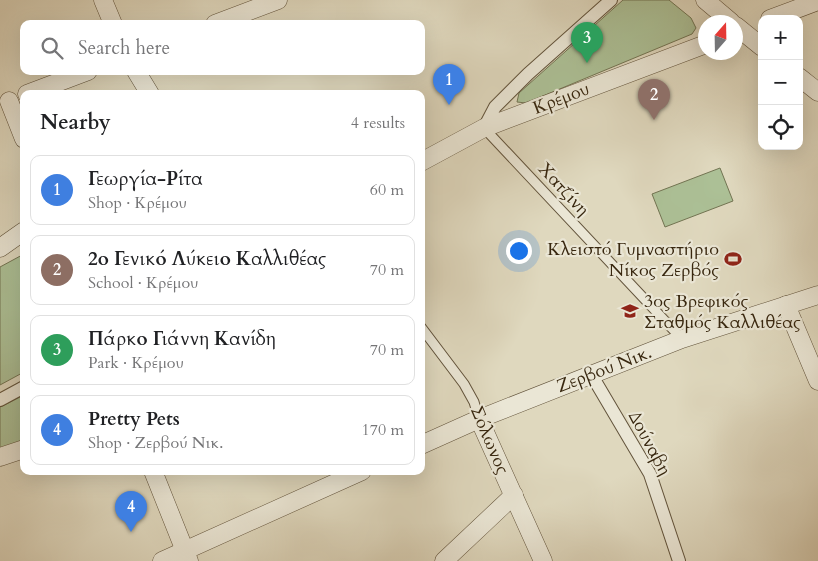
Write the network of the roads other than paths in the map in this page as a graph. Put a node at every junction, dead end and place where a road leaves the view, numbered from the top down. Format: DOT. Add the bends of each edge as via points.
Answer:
graph roads {
  1 [pos="103,0"];
  2 [pos="278,0"];
  3 [pos="612,0"];
  4 [pos="704,0"];
  5 [pos="818,1"];
  6 [pos="721,15"];
  7 [pos="781,15"];
  8 [pos="111,20"];
  9 [pos="226,20"];
  10 [pos="758,23"];
  11 [pos="743,26"];
  12 [pos="743,33"];
  13 [pos="758,44"];
  14 [pos="698,47"];
  15 [pos="77,75"];
  16 [pos="138,75"];
  17 [pos="803,80"];
  18 [pos="38,90"];
  19 [pos="148,90"];
  20 [pos="818,92"];
  21 [pos="11,100"];
  22 [pos="20,127"];
  23 [pos="484,128"];
  24 [pos="425,160"];
  25 [pos="20,234"];
  26 [pos="0,248"];
  27 [pos="818,295"];
  28 [pos="786,305"];
  29 [pos="425,332"];
  30 [pos="682,339"];
  31 [pos="591,374"];
  32 [pos="818,381"];
  33 [pos="20,389"];
  34 [pos="0,400"];
  35 [pos="479,419"];
  36 [pos="425,443"];
  37 [pos="20,450"];
  38 [pos="0,457"];
  39 [pos="155,475"];
  40 [pos="354,475"];
  41 [pos="514,495"];
  42 [pos="188,556"];
  43 [pos="162,561"];
  44 [pos="444,561"];
  45 [pos="543,561"];
  46 [pos="679,561"];
  1 -- 8 [label="street"];
  2 -- 9 [label="street"];
  3 -- 23 [label="street" via="521,80 495,107"];
  4 -- 6 [label="street"];
  5 -- 7 [label="street"];
  10 -- 11 [label="street"];
  12 -- 13 [label="street"];
  14 -- 23 [label="street, Κρέμου"];
  15 -- 18 [label="street"];
  16 -- 19 [label="street"];
  17 -- 20 [label="street"];
  21 -- 22 [label="street"];
  23 -- 24 [label="street, Κρέμου"];
  23 -- 30 [label="lane, Χατζίνη"];
  25 -- 26 [label="street"];
  27 -- 28 [label="street, Ζερβού Νικ."];
  28 -- 30 [label="street, Ζερβού Νικ."];
  28 -- 32 [label="street"];
  29 -- 35 [label="lane, Σόλωνος" via="464,384"];
  30 -- 31 [label="street, Ζερβού Νικ."];
  31 -- 35 [label="street, Ζερβού Νικ."];
  31 -- 46 [label="street, Δούναβη" via="650,474"];
  33 -- 34 [label="street"];
  35 -- 36 [label="street, Ζερβού Νικ."];
  35 -- 41 [label="street, Σόλωνος"];
  37 -- 38 [label="street"];
  39 -- 42 [label="street"];
  40 -- 42 [label="street"];
  41 -- 44 [label="street"];
  41 -- 45 [label="street, Σόλωνος"];
  42 -- 43 [label="street"];
}
